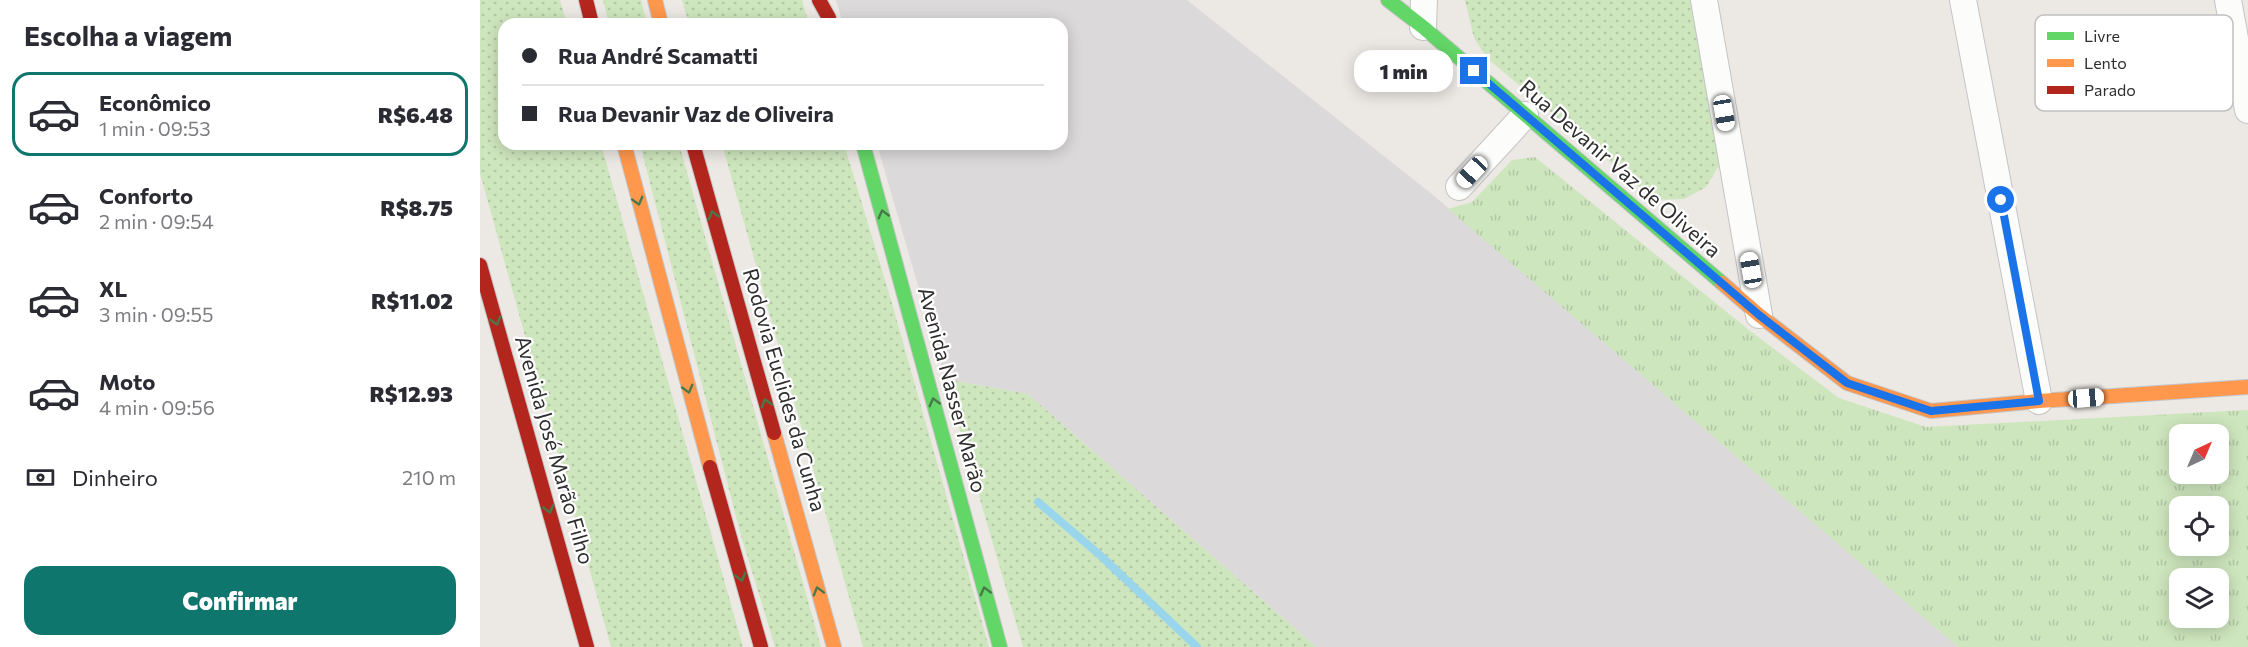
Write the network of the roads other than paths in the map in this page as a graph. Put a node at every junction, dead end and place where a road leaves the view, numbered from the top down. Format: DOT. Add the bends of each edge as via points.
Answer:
graph roads {
  1 [pos="586,0"];
  2 [pos="655,0"];
  3 [pos="819,0"];
  4 [pos="824,0"];
  5 [pos="1388,0"];
  6 [pos="1424,0"];
  7 [pos="1704,0"];
  8 [pos="1963,0"];
  9 [pos="2228,0"];
  10 [pos="2231,15"];
  11 [pos="590,18"];
  12 [pos="660,18"];
  13 [pos="828,18"];
  14 [pos="829,18"];
  15 [pos="1423,27"];
  16 [pos="2233,28"];
  17 [pos="2248,110"];
  18 [pos="1526,115"];
  19 [pos="626,150"];
  20 [pos="695,150"];
  21 [pos="865,150"];
  22 [pos="1459,187"];
  23 [pos="480,265"];
  24 [pos="483,281"];
  25 [pos="1759,315"];
  26 [pos="2248,387"];
  27 [pos="2039,401"];
  28 [pos="587,647"];
  29 [pos="761,647"];
  30 [pos="834,647"];
  31 [pos="1000,647"];
  1 -- 11 [label="main road"];
  2 -- 12 [label="main road"];
  3 -- 13 [label="main road"];
  4 -- 14 [label="main road"];
  5 -- 15 [label="main road, Rua Devanir Vaz de Oliveira"];
  6 -- 15 [label="street"];
  7 -- 25 [label="street"];
  8 -- 27 [label="street"];
  9 -- 10 [label="street"];
  15 -- 18 [label="main road, Rua Devanir Vaz de Oliveira"];
  16 -- 17 [label="street"];
  18 -- 22 [label="street"];
  18 -- 25 [label="main road, Rua Devanir Vaz de Oliveira"];
  19 -- 29 [label="main road, one-way"];
  30 -- 20 [label="main road, Rodovia Euclides da Cunha, one-way"];
  31 -- 21 [label="main road, Avenida Nasser Marão, one-way"];
  23 -- 24 [label="main road, Avenida José Marão Filho"];
  24 -- 28 [label="main road, Avenida José Marão Filho, one-way"];
  25 -- 27 [label="main road, Rua Devanir Vaz de Oliveira" via="1847,383 1931,411"];
  26 -- 27 [label="main road, Rua Devanir Vaz de Oliveira"];
}
